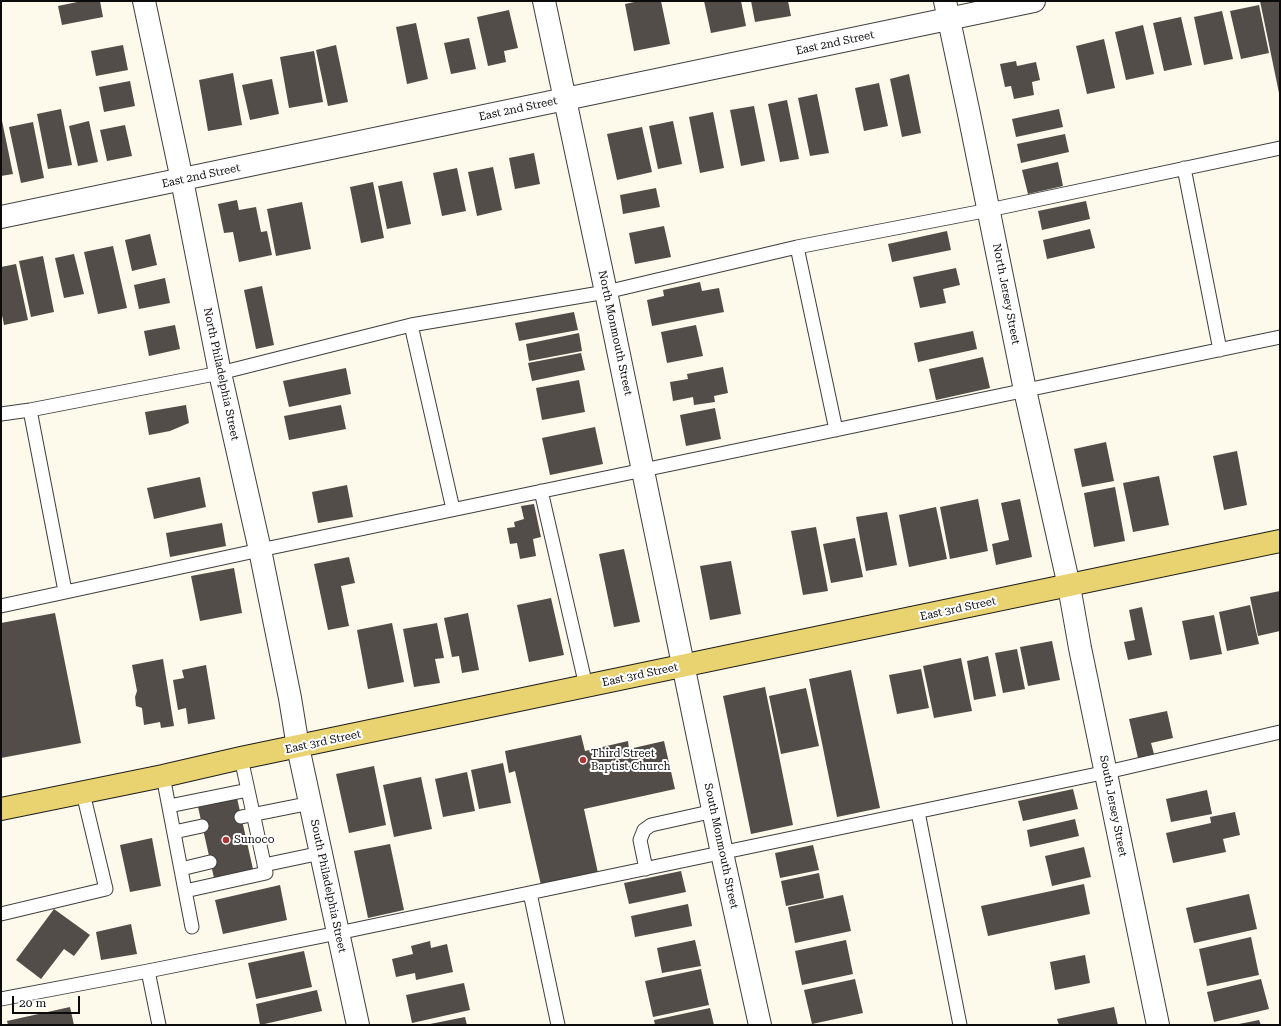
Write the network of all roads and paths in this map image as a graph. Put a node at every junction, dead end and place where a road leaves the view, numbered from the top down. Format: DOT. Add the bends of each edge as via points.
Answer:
graph roads {
  1 [pos="144,1"];
  2 [pos="544,1"];
  3 [pos="1034,1"];
  4 [pos="946,10"];
  5 [pos="564,99"];
  6 [pos="1280,148"];
  7 [pos="1184,168"];
  8 [pos="182,180"];
  9 [pos="989,210"];
  10 [pos="1,217"];
  11 [pos="797,247"];
  12 [pos="606,292"];
  13 [pos="411,325"];
  14 [pos="1280,337"];
  15 [pos="1220,350"];
  16 [pos="220,373"];
  17 [pos="1025,390"];
  18 [pos="30,410"];
  19 [pos="1,414"];
  20 [pos="836,430"];
  21 [pos="642,470"];
  22 [pos="541,491"];
  23 [pos="453,510"];
  24 [pos="1280,541"];
  25 [pos="260,550"];
  26 [pos="1069,586"];
  27 [pos="65,591"];
  28 [pos="1,606"];
  29 [pos="684,666"];
  30 [pos="586,686"];
  31 [pos="1280,732"];
  32 [pos="298,747"];
  33 [pos="241,758"];
  34 [pos="1107,772"];
  35 [pos="163,776"];
  36 [pos="248,790"];
  37 [pos="83,793"];
  38 [pos="311,802"];
  39 [pos="169,806"];
  40 [pos="1,809"];
  41 [pos="714,811"];
  42 [pos="918,812"];
  43 [pos="247,816"];
  44 [pos="202,826"];
  45 [pos="174,832"];
  46 [pos="321,853"];
  47 [pos="722,853"];
  48 [pos="210,862"];
  49 [pos="264,865"];
  50 [pos="181,869"];
  51 [pos="646,869"];
  52 [pos="185,891"];
  53 [pos="530,893"];
  54 [pos="1,914"];
  55 [pos="192,927"];
  56 [pos="338,934"];
  57 [pos="148,971"];
  58 [pos="1,999"];
  59 [pos="159,1025"];
  60 [pos="358,1025"];
  61 [pos="558,1025"];
  62 [pos="760,1025"];
  63 [pos="960,1025"];
  64 [pos="1158,1025"];
  1 -- 8 [label="street, North Philadelphia Street"];
  2 -- 5 [label="street, North Monmouth Street"];
  3 -- 4 [label="street, East 2nd Street"];
  4 -- 5 [label="street, East 2nd Street"];
  4 -- 9 [label="street, North Jersey Street"];
  5 -- 8 [label="street, East 2nd Street"];
  5 -- 12 [label="street, North Monmouth Street"];
  6 -- 7 [label="lane"];
  7 -- 9 [label="lane"];
  7 -- 15 [label="lane"];
  8 -- 10 [label="street, East 2nd Street"];
  8 -- 16 [label="street, North Philadelphia Street"];
  9 -- 11 [label="lane"];
  9 -- 17 [label="street, North Jersey Street"];
  11 -- 12 [label="lane"];
  11 -- 20 [label="lane"];
  12 -- 13 [label="lane"];
  12 -- 21 [label="street, North Monmouth Street"];
  13 -- 16 [label="lane"];
  13 -- 23 [label="lane"];
  14 -- 15 [label="lane"];
  15 -- 17 [label="lane"];
  16 -- 18 [label="lane"];
  16 -- 25 [label="street, North Philadelphia Street"];
  17 -- 20 [label="lane"];
  17 -- 26 [label="street, North Jersey Street"];
  18 -- 19 [label="lane"];
  18 -- 27 [label="lane"];
  20 -- 21 [label="lane"];
  21 -- 22 [label="lane"];
  21 -- 29 [label="street, North Monmouth Street"];
  22 -- 23 [label="lane"];
  22 -- 30 [label="lane"];
  23 -- 25 [label="lane"];
  24 -- 26 [label="main road, East 3rd Street"];
  25 -- 27 [label="lane"];
  25 -- 32 [label="street, North Philadelphia Street"];
  26 -- 29 [label="main road, East 3rd Street"];
  26 -- 34 [label="street, South Jersey Street"];
  27 -- 28 [label="lane"];
  29 -- 30 [label="main road, East 3rd Street"];
  29 -- 41 [label="street, South Monmouth Street"];
  30 -- 32 [label="main road, East 3rd Street"];
  31 -- 34 [label="lane"];
  32 -- 33 [label="main road, East 3rd Street"];
  32 -- 38 [label="street, South Philadelphia Street"];
  33 -- 35 [label="main road, East 3rd Street"];
  33 -- 36 [label="lane"];
  34 -- 42 [label="lane"];
  34 -- 64 [label="street, South Jersey Street"];
  35 -- 37 [label="main road, East 3rd Street"];
  35 -- 39 [label="lane"];
  36 -- 39 [label="lane"];
  36 -- 43 [label="lane"];
  37 -- 40 [label="main road, East 3rd Street"];
  37 -- 54 [label="lane" via="106,889"];
  38 -- 43 [label="lane"];
  38 -- 46 [label="street, South Philadelphia Street"];
  39 -- 45 [label="lane"];
  41 -- 47 [label="street, South Monmouth Street"];
  41 -- 51 [label="lane" via="651,824 644,830 640,840"];
  42 -- 47 [label="lane"];
  42 -- 63 [label="lane"];
  43 -- 49 [label="lane" via="255,853"];
  44 -- 45 [label="lane"];
  45 -- 50 [label="lane"];
  46 -- 49 [label="lane"];
  46 -- 56 [label="street, South Philadelphia Street"];
  47 -- 51 [label="lane"];
  47 -- 62 [label="street, South Monmouth Street"];
  48 -- 50 [label="lane"];
  49 -- 52 [label="lane" via="266,874"];
  50 -- 52 [label="lane"];
  51 -- 53 [label="lane"];
  52 -- 55 [label="lane"];
  53 -- 56 [label="lane"];
  53 -- 61 [label="lane"];
  56 -- 57 [label="lane"];
  56 -- 60 [label="street, South Philadelphia Street"];
  57 -- 58 [label="lane"];
  57 -- 59 [label="lane"];
}
